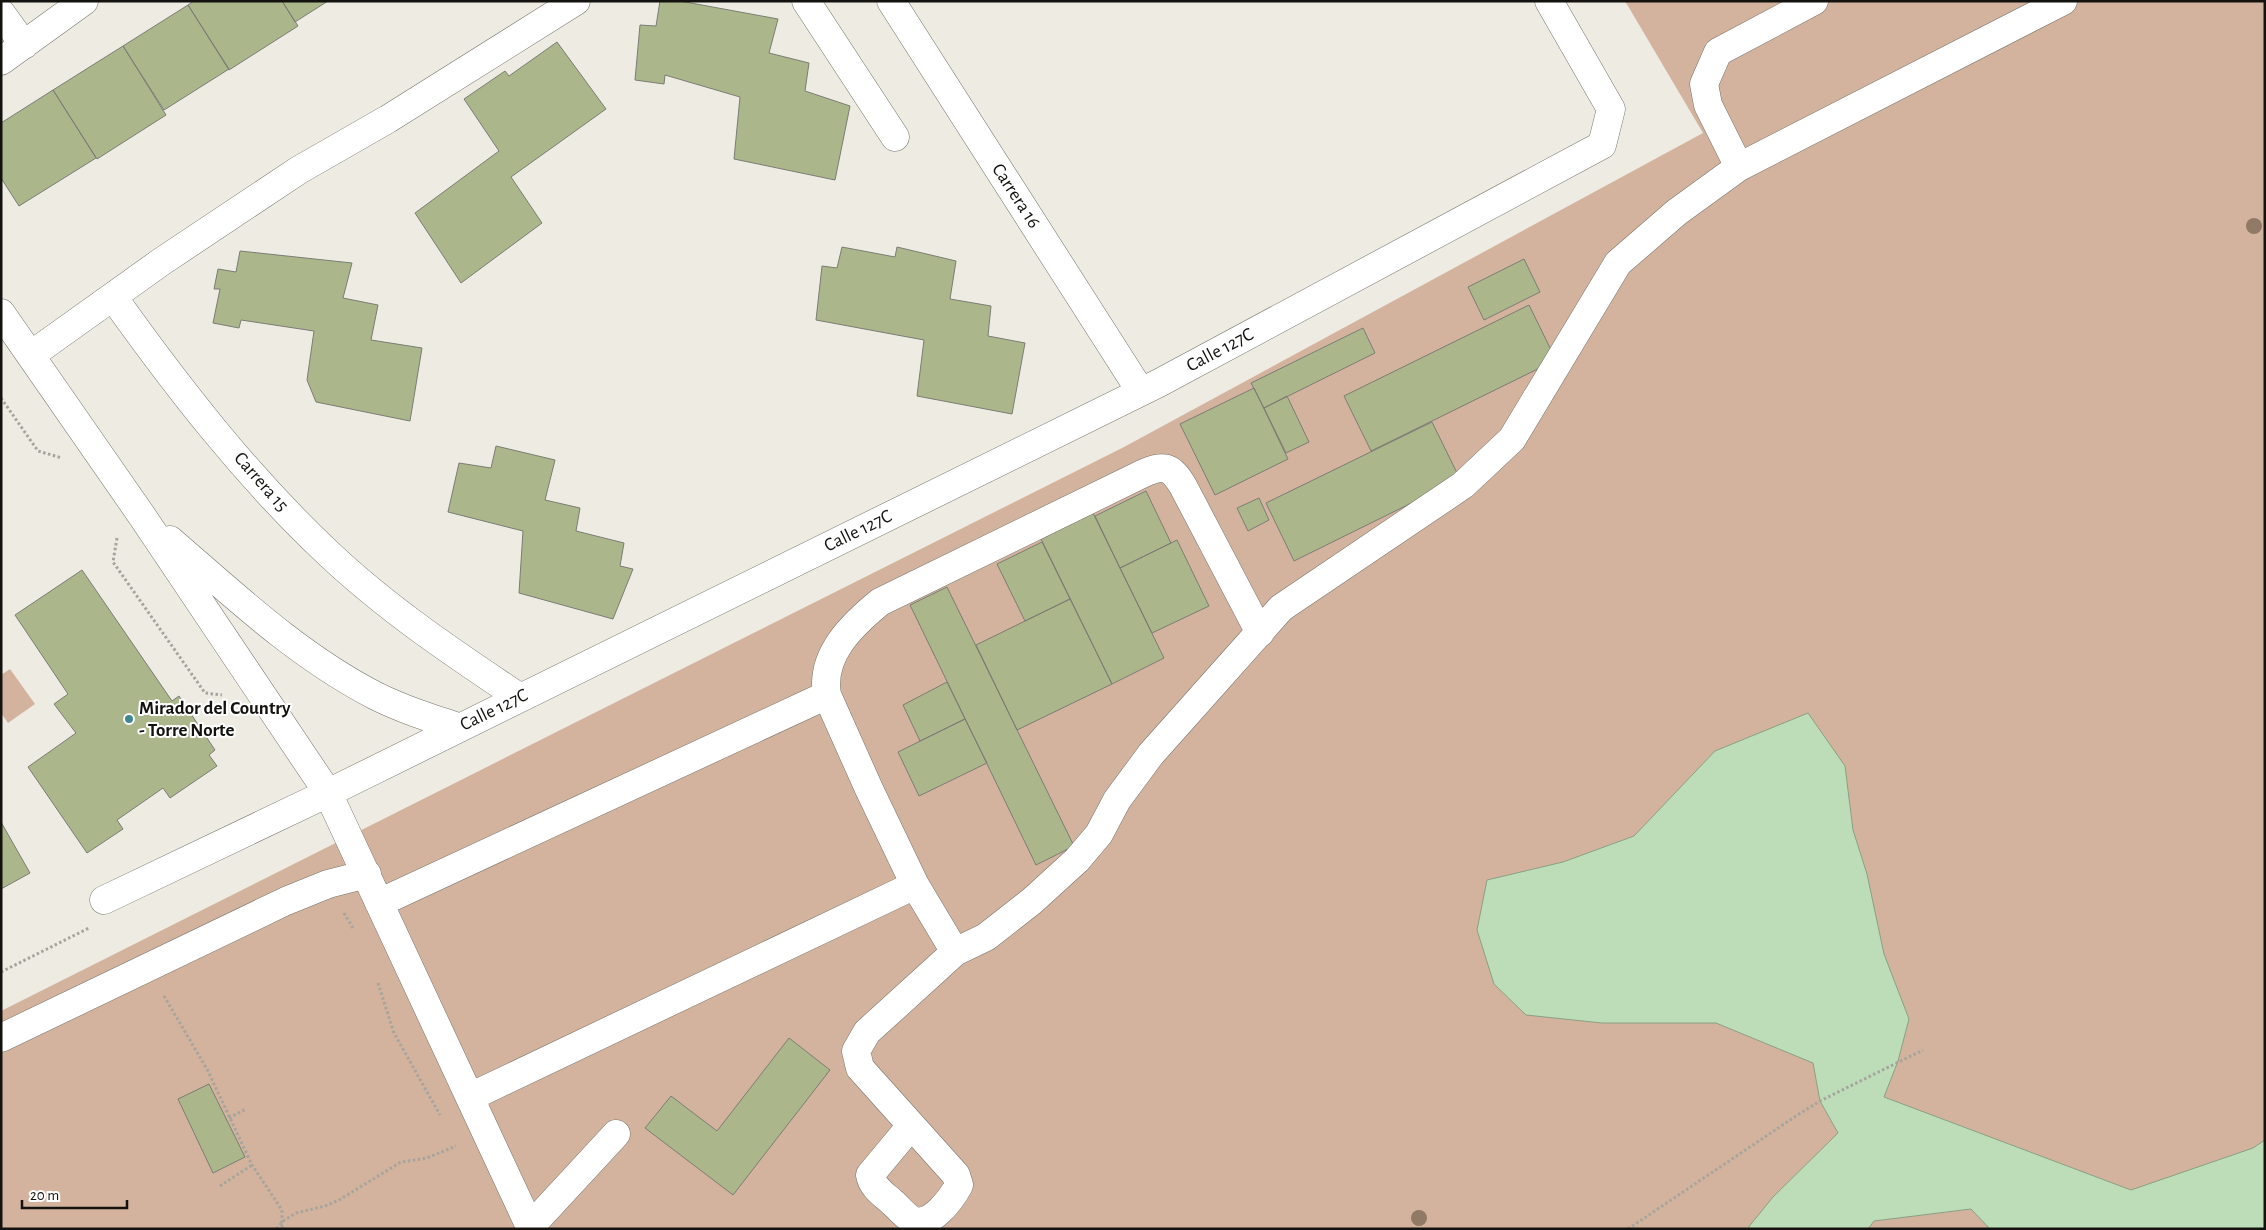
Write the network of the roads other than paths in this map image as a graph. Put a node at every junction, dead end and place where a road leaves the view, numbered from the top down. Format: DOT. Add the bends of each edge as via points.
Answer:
graph roads {
  1 [pos="84,1"];
  2 [pos="576,1"];
  3 [pos="806,1"];
  4 [pos="891,1"];
  5 [pos="1548,1"];
  6 [pos="1814,1"];
  7 [pos="2059,2"];
  8 [pos="1,13"];
  9 [pos="24,45"];
  10 [pos="1,62"];
  11 [pos="895,137"];
  12 [pos="1739,168"];
  13 [pos="113,298"];
  14 [pos="1,313"];
  15 [pos="31,356"];
  16 [pos="1141,392"];
  17 [pos="142,516"];
  18 [pos="1260,633"];
  19 [pos="827,695"];
  20 [pos="519,697"];
  21 [pos="458,727"];
  22 [pos="328,793"];
  23 [pos="366,874"];
  24 [pos="915,885"];
  25 [pos="104,900"];
  26 [pos="379,903"];
  27 [pos="955,952"];
  28 [pos="1,1038"];
  29 [pos="470,1097"];
  30 [pos="910,1127"];
  31 [pos="616,1134"];
  32 [pos="531,1228"];
  1 -- 9 [label="street"];
  2 -- 13 [label="street" via="388,119 299,170"];
  3 -- 11 [label="street"];
  4 -- 16 [label="street, Carrera 16"];
  5 -- 16 [label="street, Calle 127C" via="1611,109 1602,145"];
  6 -- 12 [label="street" via="1718,52 1704,84 1705,91 1708,105"];
  7 -- 12 [label="street"];
  8 -- 9 [label="street"];
  9 -- 10 [label="street"];
  12 -- 18 [label="street" via="1678,212 1618,263 1512,439 1463,484 1281,608"];
  13 -- 15 [label="street"];
  13 -- 20 [label="street, Carrera 15" via="164,369 273,498 322,547 428,636"];
  14 -- 15 [label="street"];
  15 -- 17 [label="street"];
  16 -- 20 [label="street, Calle 127C"];
  17 -- 21 [label="street" via="284,638 377,696"];
  17 -- 22 [label="street"];
  18 -- 19 [label="street" via="1174,471 1154,468 880,602 852,626 834,652 826,671"];
  18 -- 27 [label="street" via="1151,754 1117,800 1099,834 1077,860 986,937"];
  19 -- 24 [label="street"];
  19 -- 26 [label="street"];
  20 -- 21 [label="street, Calle 127C"];
  21 -- 22 [label="street, Calle 127C"];
  22 -- 23 [label="street"];
  22 -- 25 [label="street, Calle 127C"];
  23 -- 26 [label="street"];
  23 -- 28 [label="street" via="328,884 286,901"];
  24 -- 27 [label="street"];
  24 -- 29 [label="street"];
  26 -- 29 [label="street"];
  27 -- 30 [label="street" via="867,1032 856,1051 860,1068"];
  29 -- 32 [label="street"];
  31 -- 32 [label="street"];
}
